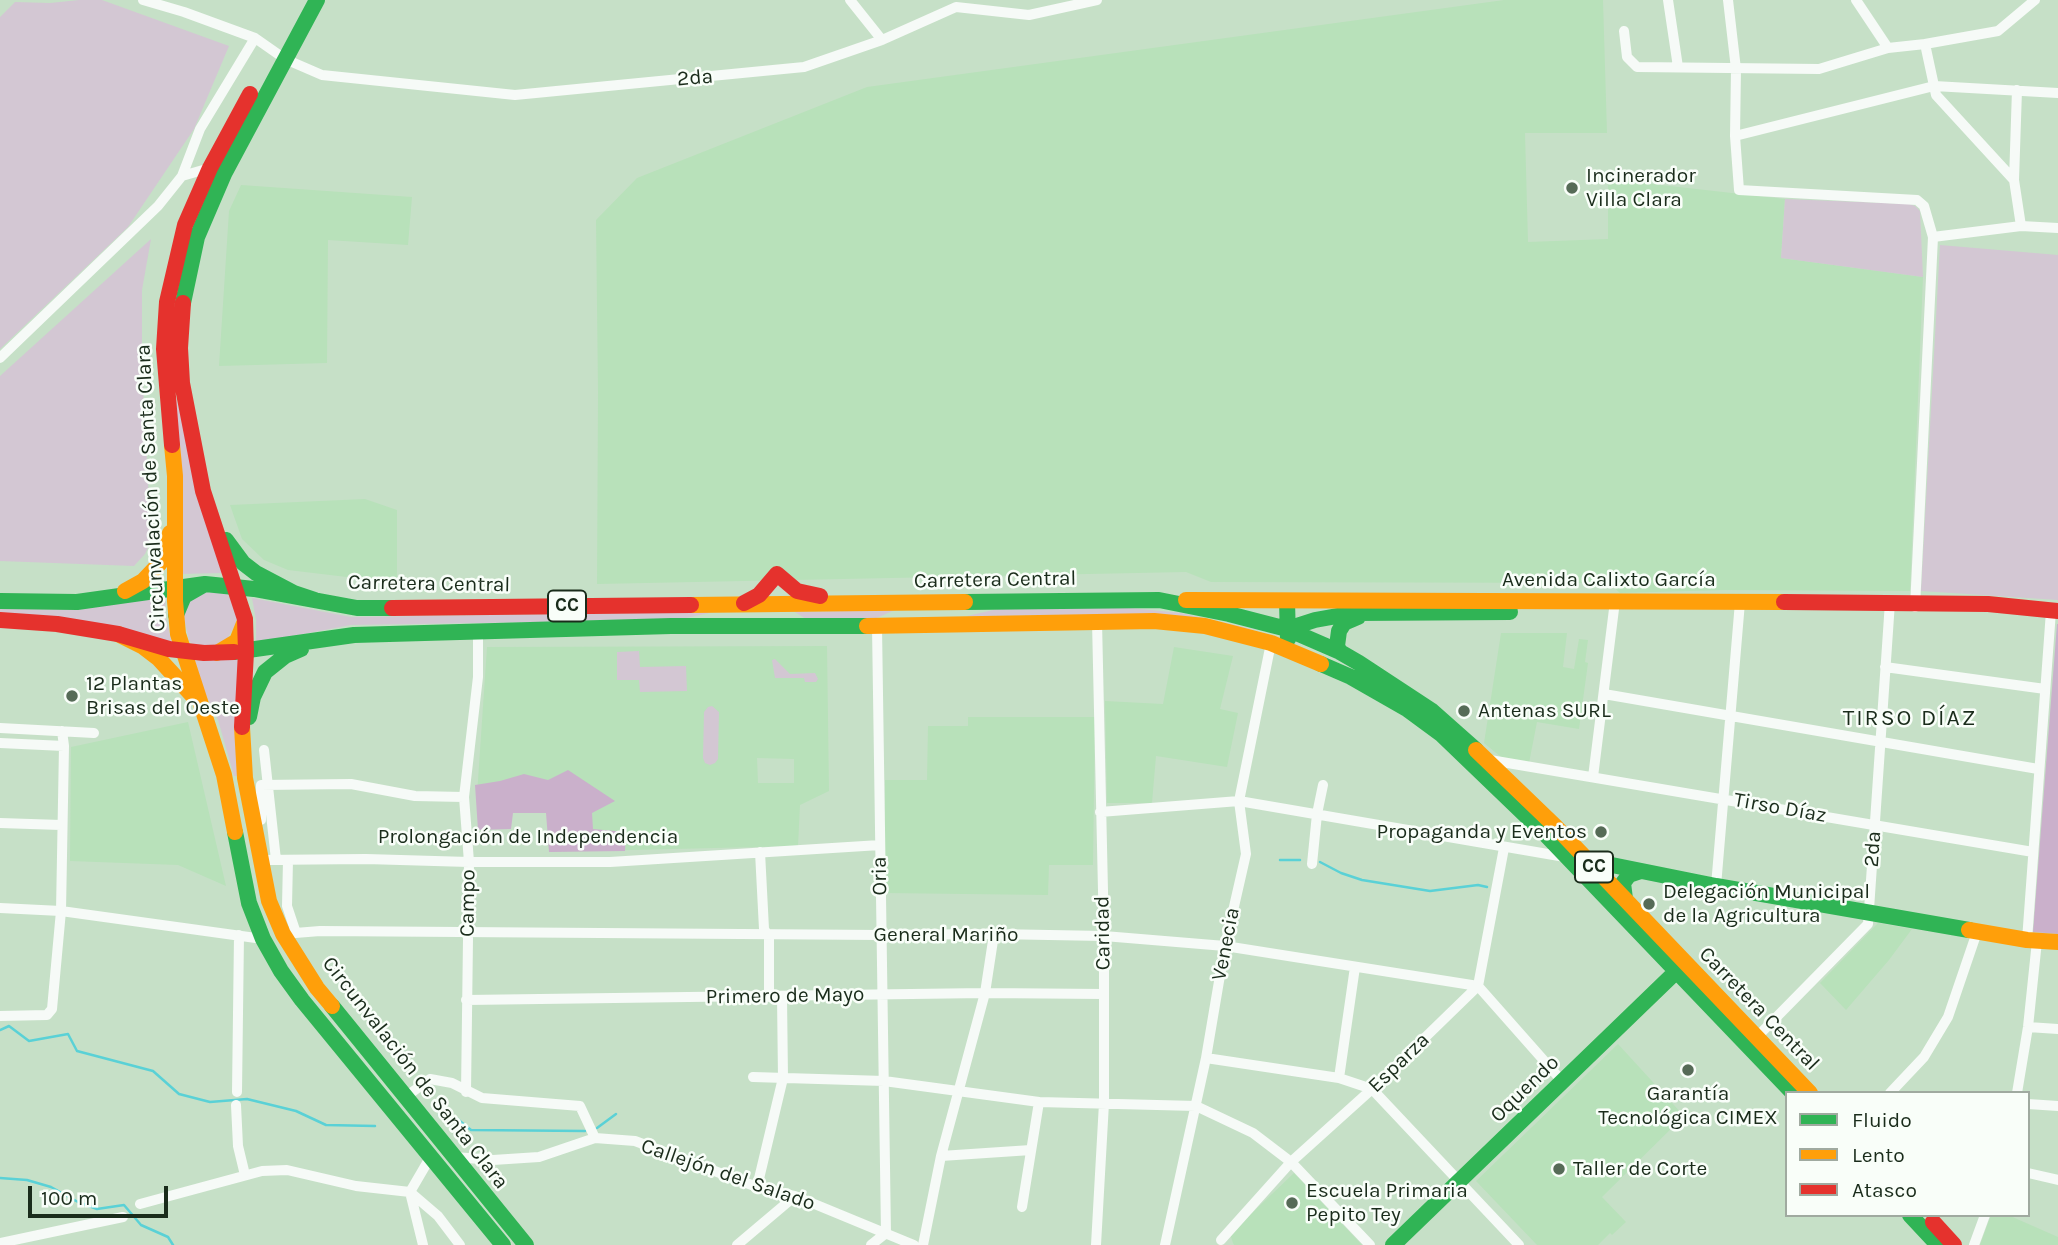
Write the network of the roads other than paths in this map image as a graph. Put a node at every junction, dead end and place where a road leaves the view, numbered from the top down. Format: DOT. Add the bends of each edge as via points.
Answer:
graph roads {
  1 [pos="143,0"];
  2 [pos="301,0"];
  3 [pos="317,0"];
  4 [pos="850,0"];
  5 [pos="1097,0"];
  6 [pos="1668,0"];
  7 [pos="1728,0"];
  8 [pos="1856,0"];
  9 [pos="2035,0"];
  10 [pos="958,4"];
  11 [pos="1624,31"];
  12 [pos="255,38"];
  13 [pos="883,40"];
  14 [pos="1925,44"];
  15 [pos="1888,48"];
  16 [pos="279,55"];
  17 [pos="1678,67"];
  18 [pos="1736,69"];
  19 [pos="1934,86"];
  20 [pos="2017,90"];
  21 [pos="2058,93"];
  22 [pos="1735,136"];
  23 [pos="209,168"];
  24 [pos="182,176"];
  25 [pos="2014,180"];
  26 [pos="2021,226"];
  27 [pos="2058,228"];
  28 [pos="1933,237"];
  29 [pos="0,358"];
  30 [pos="175,509"];
  31 [pos="212,519"];
  32 [pos="209,584"];
  33 [pos="175,587"];
  34 [pos="236,587"];
  35 [pos="315,600"];
  36 [pos="1159,600"];
  37 [pos="0,601"];
  38 [pos="996,601"];
  39 [pos="1287,601"];
  40 [pos="77,602"];
  41 [pos="772,603"];
  42 [pos="857,603"];
  43 [pos="737,604"];
  44 [pos="1915,605"];
  45 [pos="1615,606"];
  46 [pos="1740,606"];
  47 [pos="1890,606"];
  48 [pos="1374,612"];
  49 [pos="245,615"];
  50 [pos="2054,615"];
  51 [pos="0,620"];
  52 [pos="176,620"];
  53 [pos="1097,621"];
  54 [pos="772,626"];
  55 [pos="877,626"];
  56 [pos="1205,626"];
  57 [pos="1287,629"];
  58 [pos="478,632"];
  59 [pos="118,634"];
  60 [pos="319,640"];
  61 [pos="1271,643"];
  62 [pos="183,651"];
  63 [pos="1292,651"];
  64 [pos="246,652"];
  65 [pos="1340,652"];
  66 [pos="210,653"];
  67 [pos="1885,667"];
  68 [pos="1355,670"];
  69 [pos="2045,689"];
  70 [pos="1604,694"];
  71 [pos="205,714"];
  72 [pos="1428,716"];
  73 [pos="1731,716"];
  74 [pos="0,728"];
  75 [pos="62,731"];
  76 [pos="94,733"];
  77 [pos="1881,741"];
  78 [pos="0,743"];
  79 [pos="64,746"];
  80 [pos="264,750"];
  81 [pos="1488,759"];
  82 [pos="244,765"];
  83 [pos="1526,766"];
  84 [pos="2038,769"];
  85 [pos="1593,777"];
  86 [pos="268,785"];
  87 [pos="1323,785"];
  88 [pos="1506,785"];
  89 [pos="464,797"];
  90 [pos="1723,799"];
  91 [pos="1239,801"];
  92 [pos="1100,812"];
  93 [pos="1317,814"];
  94 [pos="0,823"];
  95 [pos="61,825"];
  96 [pos="1875,825"];
  97 [pos="1550,830"];
  98 [pos="880,845"];
  99 [pos="1504,848"];
  100 [pos="760,852"];
  101 [pos="1531,852"];
  102 [pos="2033,852"];
  103 [pos="1567,857"];
  104 [pos="268,860"];
  105 [pos="288,860"];
  106 [pos="1587,860"];
  107 [pos="469,862"];
  108 [pos="1312,864"];
  109 [pos="1641,871"];
  110 [pos="1716,886"];
  111 [pos="1620,904"];
  112 [pos="0,908"];
  113 [pos="61,911"];
  114 [pos="1869,913"];
  115 [pos="468,932"];
  116 [pos="1977,932"];
  117 [pos="289,933"];
  118 [pos="767,934"];
  119 [pos="995,934"];
  120 [pos="239,935"];
  121 [pos="881,935"];
  122 [pos="1104,936"];
  123 [pos="263,939"];
  124 [pos="2032,940"];
  125 [pos="2058,943"];
  126 [pos="1225,946"];
  127 [pos="1355,967"];
  128 [pos="1681,967"];
  129 [pos="1478,986"];
  130 [pos="985,993"];
  131 [pos="1104,994"];
  132 [pos="882,995"];
  133 [pos="769,997"];
  134 [pos="782,997"];
  135 [pos="466,1000"];
  136 [pos="0,1016"];
  137 [pos="2028,1027"];
  138 [pos="2058,1029"];
  139 [pos="1752,1042"];
  140 [pos="1206,1058"];
  141 [pos="753,1077"];
  142 [pos="783,1077"];
  143 [pos="1339,1078"];
  144 [pos="884,1081"];
  145 [pos="1562,1081"];
  146 [pos="1372,1089"];
  147 [pos="958,1091"];
  148 [pos="1791,1091"];
  149 [pos="1808,1091"];
  150 [pos="1891,1091"];
  151 [pos="2017,1091"];
  152 [pos="237,1092"];
  153 [pos="466,1092"];
  154 [pos="404,1098"];
  155 [pos="1039,1102"];
  156 [pos="1104,1103"];
  157 [pos="2030,1104"];
  158 [pos="236,1105"];
  159 [pos="1196,1106"];
  160 [pos="2058,1106"];
  161 [pos="595,1138"];
  162 [pos="1031,1150"];
  163 [pos="430,1156"];
  164 [pos="941,1156"];
  165 [pos="455,1157"];
  166 [pos="1291,1162"];
  167 [pos="2030,1173"];
  168 [pos="245,1175"];
  169 [pos="2058,1180"];
  170 [pos="1459,1181"];
  171 [pos="757,1187"];
  172 [pos="410,1192"];
  173 [pos="795,1196"];
  174 [pos="140,1204"];
  175 [pos="1022,1207"];
  176 [pos="123,1217"];
  177 [pos="1912,1217"];
  178 [pos="1928,1217"];
  179 [pos="1984,1217"];
  180 [pos="886,1233"];
  181 [pos="1221,1240"];
  182 [pos="0,1244"];
  183 [pos="423,1245"];
  184 [pos="460,1245"];
  185 [pos="503,1245"];
  186 [pos="526,1245"];
  187 [pos="737,1245"];
  188 [pos="871,1245"];
  189 [pos="914,1245"];
  190 [pos="923,1245"];
  191 [pos="1096,1245"];
  192 [pos="1165,1245"];
  193 [pos="1370,1245"];
  194 [pos="1393,1245"];
  195 [pos="1519,1245"];
  196 [pos="1938,1245"];
  197 [pos="1954,1245"];
  198 [pos="1974,1245"];
  1 -- 12 [label="street, 2da"];
  2 -- 16 [label="main road, Circunvalación de Santa Clara"];
  3 -- 16 [label="main road, Circunvalación de Santa Clara"];
  4 -- 13 [label="street"];
  5 -- 10 [label="street, 2da" via="1029,15"];
  6 -- 17 [label="street"];
  7 -- 18 [label="street"];
  8 -- 15 [label="street"];
  9 -- 14 [label="street" via="1998,31"];
  10 -- 13 [label="street, 2da"];
  11 -- 17 [label="street" via="1627,57 1637,67"];
  12 -- 16 [label="street, 2da"];
  12 -- 24 [label="street" via="200,129"];
  13 -- 16 [label="street, 2da" via="804,67 515,94 322,75"];
  14 -- 15 [label="street"];
  14 -- 19 [label="street"];
  15 -- 18 [label="street" via="1819,69"];
  16 -- 23 [label="main road, Circunvalación de Santa Clara"];
  16 -- 31 [label="main road, Circunvalación de Santa Clara" via="197,237 183,303 182,383"];
  17 -- 18 [label="street"];
  18 -- 22 [label="street"];
  19 -- 20 [label="street"];
  19 -- 22 [label="street"];
  19 -- 25 [label="street" via="1936,96"];
  20 -- 21 [label="street"];
  20 -- 25 [label="street"];
  22 -- 28 [label="street" via="1739,190 1917,200 1924,206"];
  23 -- 24 [label="street"];
  23 -- 30 [label="main road, Circunvalación de Santa Clara" via="185,225 167,302 164,349"];
  24 -- 29 [label="street" via="158,206"];
  25 -- 26 [label="street"];
  26 -- 27 [label="street"];
  26 -- 28 [label="street"];
  28 -- 44 [label="street"];
  30 -- 33 [label="main road, Circunvalación de Santa Clara"];
  30 -- 40 [label="main road" via="166,550 152,573 125,590"];
  31 -- 34 [label="main road, Circunvalación de Santa Clara"];
  31 -- 35 [label="main road" via="243,563"];
  32 -- 33 [label="main road, Carretera Central / CC"];
  32 -- 34 [label="main road, Carretera Central / CC"];
  32 -- 49 [label="main road" via="232,594"];
  32 -- 52 [label="main road" via="184,596"];
  33 -- 40 [label="main road, Carretera Central / CC"];
  33 -- 52 [label="main road, Circunvalación de Santa Clara"];
  34 -- 35 [label="main road, Carretera Central / CC"];
  34 -- 49 [label="main road, Circunvalación de Santa Clara"];
  35 -- 43 [label="main road, Carretera Central / CC" via="357,608"];
  36 -- 38 [label="main road, Carretera Central / CC"];
  36 -- 39 [label="main road, Avenida Calixto García"];
  36 -- 57 [label="main road, Carretera Central / CC"];
  37 -- 40 [label="main road, Carretera Central / CC"];
  38 -- 42 [label="main road, Carretera Central / CC"];
  38 -- 55 [label="main road" via="955,611 894,614 885,616"];
  39 -- 45 [label="main road, Avenida Calixto García"];
  39 -- 57 [label="main road"];
  41 -- 42 [label="main road, Carretera Central / CC"];
  41 -- 43 [label="main road, Carretera Central / CC"];
  41 -- 54 [label="main road"];
  42 -- 43 [label="main road" via="845,597 804,594 777,574 759,595"];
  44 -- 47 [label="main road, Avenida Calixto García"];
  44 -- 50 [label="main road, Avenida Calixto García" via="1988,604"];
  45 -- 46 [label="main road, Avenida Calixto García"];
  45 -- 48 [label="main road, Avenida Calixto García"];
  45 -- 70 [label="street"];
  46 -- 47 [label="main road, Avenida Calixto García"];
  46 -- 73 [label="street"];
  47 -- 67 [label="street, 2da"];
  48 -- 57 [label="main road, Avenida Calixto García" via="1354,612"];
  48 -- 65 [label="main road" via="1343,624 1337,640"];
  49 -- 64 [label="main road, Circunvalación de Santa Clara"];
  49 -- 66 [label="main road" via="237,641"];
  50 -- 69 [label="street"];
  51 -- 59 [label="main road, Carretera Central / CC"];
  52 -- 62 [label="main road, Circunvalación de Santa Clara"];
  52 -- 66 [label="main road" via="186,642"];
  53 -- 55 [label="main road, Carretera Central / CC"];
  53 -- 56 [label="main road, Carretera Central / CC"];
  53 -- 92 [label="street, Caridad"];
  54 -- 55 [label="main road, Carretera Central / CC"];
  54 -- 58 [label="main road, Carretera Central / CC"];
  55 -- 98 [label="street, Oria"];
  56 -- 57 [label="main road, Avenida Calixto García" via="1261,635"];
  56 -- 61 [label="main road, Carretera Central / CC"];
  57 -- 63 [label="main road"];
  57 -- 65 [label="main road, Carretera Central / CC"];
  58 -- 60 [label="main road, Carretera Central / CC"];
  58 -- 89 [label="street, Campo" via="478,677"];
  59 -- 62 [label="main road, Carretera Central / CC"];
  59 -- 71 [label="main road" via="159,659"];
  60 -- 64 [label="main road, Carretera Central / CC"];
  60 -- 82 [label="main road" via="273,664 258,684"];
  61 -- 63 [label="main road, Carretera Central / CC"];
  61 -- 91 [label="street, Venecia"];
  62 -- 66 [label="main road, Carretera Central / CC"];
  62 -- 71 [label="main road, Circunvalación de Santa Clara"];
  63 -- 68 [label="main road, Carretera Central / CC"];
  64 -- 66 [label="main road, Carretera Central / CC"];
  64 -- 82 [label="main road, Circunvalación de Santa Clara" via="241,723"];
  65 -- 68 [label="main road, Carretera Central / CC"];
  67 -- 69 [label="street"];
  67 -- 77 [label="street, 2da"];
  68 -- 72 [label="main road, Carretera Central / CC"];
  69 -- 84 [label="street"];
  70 -- 73 [label="street"];
  70 -- 85 [label="street"];
  71 -- 123 [label="main road, Circunvalación de Santa Clara" via="224,775 249,903"];
  72 -- 81 [label="main road, Carretera Central / CC"];
  72 -- 88 [label="main road, Carretera Central / CC"];
  73 -- 77 [label="street"];
  73 -- 90 [label="street"];
  74 -- 75 [label="street"];
  75 -- 76 [label="street"];
  75 -- 79 [label="street"];
  77 -- 84 [label="street"];
  77 -- 96 [label="street, 2da"];
  78 -- 79 [label="street"];
  79 -- 95 [label="street"];
  80 -- 86 [label="street"];
  81 -- 83 [label="street, Tirso Díaz"];
  81 -- 88 [label="main road, Carretera Central / CC"];
  82 -- 104 [label="main road, Circunvalación de Santa Clara"];
  83 -- 85 [label="street, Tirso Díaz"];
  83 -- 88 [label="street"];
  84 -- 102 [label="street"];
  85 -- 90 [label="street, Tirso Díaz"];
  86 -- 89 [label="street" via="351,784 415,796"];
  86 -- 104 [label="street" via="261,785 261,823"];
  87 -- 93 [label="street"];
  88 -- 97 [label="main road, Carretera Central / CC"];
  89 -- 107 [label="street, Campo"];
  90 -- 96 [label="street, Tirso Díaz"];
  90 -- 110 [label="street"];
  91 -- 92 [label="street"];
  91 -- 93 [label="street"];
  91 -- 126 [label="street, Venecia" via="1246,854"];
  92 -- 122 [label="street, Caridad"];
  93 -- 99 [label="street"];
  93 -- 108 [label="street"];
  94 -- 95 [label="street"];
  95 -- 113 [label="street"];
  96 -- 102 [label="street, Tirso Díaz"];
  96 -- 114 [label="street, 2da"];
  97 -- 101 [label="street" via="1540,848"];
  97 -- 103 [label="main road, Carretera Central / CC"];
  97 -- 106 [label="main road, Carretera Central / CC"];
  98 -- 100 [label="street, Prolongación de Independencia"];
  98 -- 121 [label="street, Oria"];
  99 -- 101 [label="street"];
  99 -- 129 [label="street"];
  100 -- 107 [label="street, Prolongación de Independencia" via="610,862"];
  100 -- 118 [label="street"];
  101 -- 103 [label="street"];
  102 -- 124 [label="street"];
  103 -- 106 [label="street"];
  103 -- 111 [label="main road, Carretera Central / CC"];
  104 -- 105 [label="street, Prolongación de Independencia"];
  104 -- 117 [label="main road, Circunvalación de Santa Clara" via="269,901"];
  105 -- 107 [label="street, Prolongación de Independencia"];
  105 -- 117 [label="street"];
  106 -- 109 [label="main road"];
  106 -- 111 [label="main road, Carretera Central / CC"];
  107 -- 115 [label="street, Campo"];
  109 -- 110 [label="main road"];
  109 -- 111 [label="main road" via="1623,883"];
  110 -- 114 [label="main road"];
  111 -- 128 [label="main road, Carretera Central / CC"];
  112 -- 113 [label="street"];
  113 -- 120 [label="street"];
  113 -- 136 [label="street" via="52,1009 47,1016"];
  114 -- 116 [label="main road"];
  114 -- 139 [label="street, 2da" via="1868,924"];
  115 -- 117 [label="street, General Mariño"];
  115 -- 118 [label="street, General Mariño"];
  115 -- 135 [label="street, Campo"];
  116 -- 124 [label="main road"];
  116 -- 150 [label="street" via="1948,1017 1923,1057"];
  117 -- 154 [label="main road, Circunvalación de Santa Clara" via="317,988"];
  118 -- 121 [label="street, General Mariño"];
  118 -- 133 [label="street"];
  119 -- 121 [label="street, General Mariño"];
  119 -- 122 [label="street, General Mariño"];
  119 -- 130 [label="street"];
  120 -- 123 [label="street"];
  120 -- 152 [label="street"];
  121 -- 132 [label="street, Oria"];
  122 -- 126 [label="street, General Mariño"];
  122 -- 131 [label="street, Caridad"];
  123 -- 163 [label="main road, Circunvalación de Santa Clara" via="302,1000"];
  124 -- 125 [label="main road"];
  124 -- 137 [label="street"];
  126 -- 127 [label="street, General Mariño"];
  126 -- 140 [label="street, Venecia"];
  127 -- 129 [label="street, General Mariño"];
  127 -- 143 [label="street"];
  128 -- 139 [label="main road, Carretera Central / CC"];
  128 -- 145 [label="main road, Oquendo"];
  129 -- 145 [label="street"];
  129 -- 146 [label="street, Esparza"];
  130 -- 131 [label="street, Primero de Mayo"];
  130 -- 132 [label="street, Primero de Mayo"];
  130 -- 147 [label="street"];
  131 -- 156 [label="street, Caridad"];
  132 -- 134 [label="street, Primero de Mayo"];
  132 -- 144 [label="street, Oria"];
  133 -- 134 [label="street, Primero de Mayo"];
  133 -- 135 [label="street, Primero de Mayo"];
  134 -- 142 [label="street"];
  135 -- 153 [label="street, Campo"];
  137 -- 138 [label="street"];
  137 -- 151 [label="street"];
  139 -- 148 [label="main road, Carretera Central / CC"];
  139 -- 149 [label="main road, Carretera Central / CC"];
  140 -- 143 [label="street"];
  140 -- 159 [label="street, Venecia"];
  141 -- 142 [label="street"];
  142 -- 144 [label="street"];
  142 -- 171 [label="street"];
  143 -- 146 [label="street"];
  144 -- 147 [label="street"];
  144 -- 180 [label="street, Oria"];
  145 -- 170 [label="main road, Oquendo"];
  146 -- 166 [label="street, Esparza"];
  146 -- 170 [label="street"];
  147 -- 155 [label="street"];
  147 -- 164 [label="street"];
  153 -- 154 [label="street" via="452,1083 430,1079"];
  153 -- 161 [label="street" via="482,1098 580,1106"];
  154 -- 165 [label="main road, Circunvalación de Santa Clara"];
  155 -- 156 [label="street"];
  155 -- 162 [label="street"];
  156 -- 159 [label="street"];
  156 -- 191 [label="street, Caridad"];
  157 -- 160 [label="street"];
  158 -- 168 [label="street"];
  159 -- 166 [label="street" via="1253,1133"];
  159 -- 192 [label="street, Venecia"];
  161 -- 165 [label="street, Callejón del Salado" via="539,1157"];
  161 -- 171 [label="street, Callejón del Salado" via="635,1141"];
  162 -- 164 [label="street"];
  162 -- 175 [label="street"];
  163 -- 172 [label="street"];
  163 -- 185 [label="main road, Circunvalación de Santa Clara"];
  164 -- 190 [label="street"];
  165 -- 186 [label="main road, Circunvalación de Santa Clara"];
  166 -- 181 [label="street, Esparza"];
  166 -- 193 [label="street"];
  167 -- 169 [label="street"];
  168 -- 172 [label="street" via="287,1170 356,1186"];
  168 -- 174 [label="street"];
  170 -- 194 [label="main road, Oquendo"];
  170 -- 195 [label="street"];
  171 -- 173 [label="street, Callejón del Salado"];
  172 -- 183 [label="street"];
  172 -- 184 [label="street" via="438,1216"];
  173 -- 180 [label="street, Callejón del Salado"];
  173 -- 187 [label="street"];
  176 -- 182 [label="street"];
  177 -- 196 [label="main road"];
  178 -- 197 [label="main road"];
  179 -- 198 [label="street"];
  180 -- 188 [label="street"];
  180 -- 189 [label="street, Callejón del Salado"];
}
